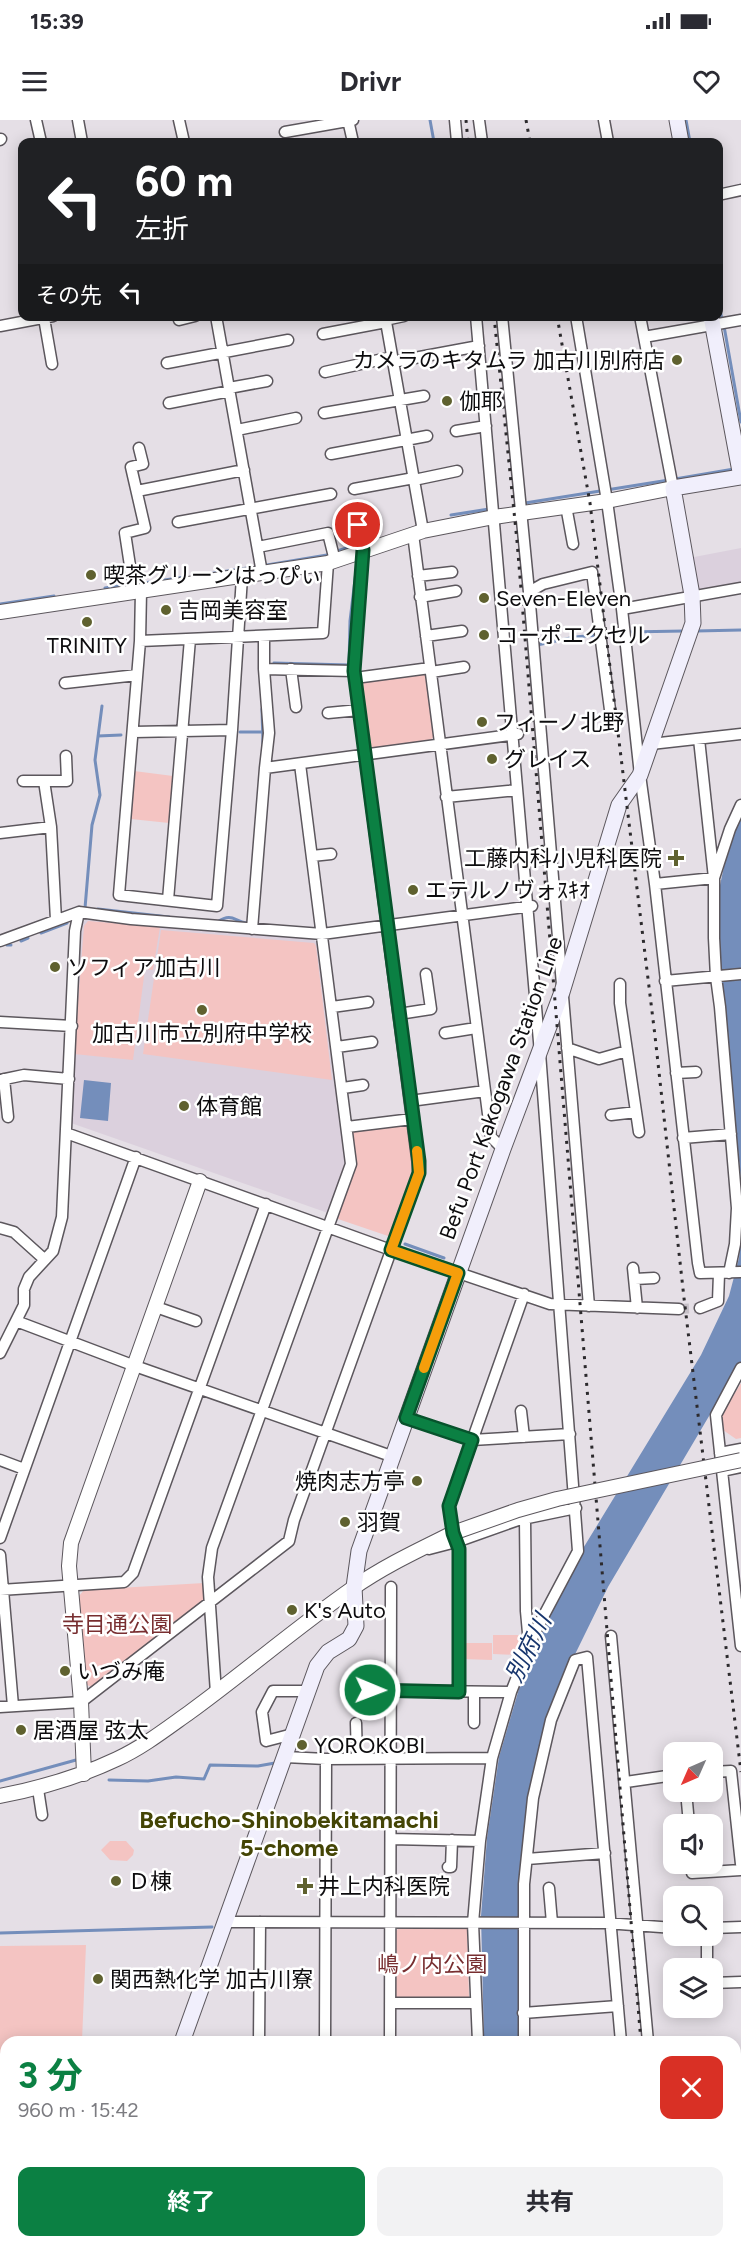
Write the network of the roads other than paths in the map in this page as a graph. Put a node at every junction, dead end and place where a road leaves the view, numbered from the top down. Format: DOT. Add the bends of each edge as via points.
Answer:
graph roads {
  1 [pos="36,120"];
  2 [pos="78,120"];
  3 [pos="179,120"];
  4 [pos="350,120"];
  5 [pos="454,120"];
  6 [pos="479,120"];
  7 [pos="604,120"];
  8 [pos="677,120"];
  9 [pos="285,132"];
  10 [pos="40,138"];
  11 [pos="81,138"];
  12 [pos="183,138"];
  13 [pos="352,138"];
  14 [pos="456,138"];
  15 [pos="481,138"];
  16 [pos="607,138"];
  17 [pos="680,138"];
  18 [pos="741,190"];
  19 [pos="723,194"];
  20 [pos="741,320"];
  21 [pos="26,321"];
  22 [pos="42,321"];
  23 [pos="217,321"];
  24 [pos="377,321"];
  25 [pos="385,321"];
  26 [pos="476,321"];
  27 [pos="503,321"];
  28 [pos="577,321"];
  29 [pos="641,321"];
  30 [pos="711,321"];
  31 [pos="723,321"];
  32 [pos="0,326"];
  33 [pos="323,334"];
  34 [pos="644,337"];
  35 [pos="283,344"];
  36 [pos="479,346"];
  37 [pos="223,353"];
  38 [pos="392,360"];
  39 [pos="167,363"];
  40 [pos="52,364"];
  41 [pos="324,372"];
  42 [pos="267,381"];
  43 [pos="230,390"];
  44 [pos="424,396"];
  45 [pos="400,400"];
  46 [pos="169,403"];
  47 [pos="324,413"];
  48 [pos="289,417"];
  49 [pos="486,426"];
  50 [pos="237,430"];
  51 [pos="456,431"];
  52 [pos="427,436"];
  53 [pos="407,440"];
  54 [pos="139,448"];
  55 [pos="331,454"];
  56 [pos="244,470"];
  57 [pos="457,471"];
  58 [pos="740,473"];
  59 [pos="414,479"];
  60 [pos="672,483"];
  61 [pos="136,491"];
  62 [pos="359,491"];
  63 [pos="331,494"];
  64 [pos="607,501"];
  65 [pos="566,506"];
  66 [pos="251,509"];
  67 [pos="355,511"];
  68 [pos="522,513"];
  69 [pos="494,517"];
  70 [pos="177,522"];
  71 [pos="418,533"];
  72 [pos="573,544"];
  73 [pos="258,547"];
  74 [pos="363,550"];
  75 [pos="331,562"];
  76 [pos="452,572"];
  77 [pos="262,573"];
  78 [pos="418,576"];
  79 [pos="242,577"];
  80 [pos="741,588"];
  81 [pos="137,591"];
  82 [pos="456,591"];
  83 [pos="529,592"];
  84 [pos="692,595"];
  85 [pos="420,597"];
  86 [pos="622,609"];
  87 [pos="0,612"];
  88 [pos="462,630"];
  89 [pos="264,636"];
  90 [pos="426,636"];
  91 [pos="238,638"];
  92 [pos="190,639"];
  93 [pos="140,641"];
  94 [pos="464,667"];
  95 [pos="264,669"];
  96 [pos="291,669"];
  97 [pos="430,670"];
  98 [pos="354,674"];
  99 [pos="137,675"];
  100 [pos="65,683"];
  101 [pos="296,707"];
  102 [pos="609,708"];
  103 [pos="359,710"];
  104 [pos="597,710"];
  105 [pos="328,713"];
  106 [pos="612,725"];
  107 [pos="232,730"];
  108 [pos="183,731"];
  109 [pos="134,732"];
  110 [pos="516,734"];
  111 [pos="741,734"];
  112 [pos="699,739"];
  113 [pos="651,744"];
  114 [pos="440,745"];
  115 [pos="364,755"];
  116 [pos="66,756"];
  117 [pos="300,764"];
  118 [pos="265,768"];
  119 [pos="640,775"];
  120 [pos="23,781"];
  121 [pos="44,781"];
  122 [pos="518,790"];
  123 [pos="446,797"];
  124 [pos="741,805"];
  125 [pos="51,827"];
  126 [pos="0,833"];
  127 [pos="331,854"];
  128 [pos="312,856"];
  129 [pos="714,878"];
  130 [pos="655,884"];
  131 [pos="168,900"];
  132 [pos="530,906"];
  133 [pos="79,912"];
  134 [pos="462,915"];
  135 [pos="56,920"];
  136 [pos="387,925"];
  137 [pos="252,929"];
  138 [pos="322,933"];
  139 [pos="0,941"];
  140 [pos="426,974"];
  141 [pos="741,974"];
  142 [pos="716,977"];
  143 [pos="665,981"];
  144 [pos="620,984"];
  145 [pos="562,992"];
  146 [pos="368,1002"];
  147 [pos="332,1007"];
  148 [pos="399,1014"];
  149 [pos="0,1022"];
  150 [pos="72,1026"];
  151 [pos="476,1028"];
  152 [pos="445,1032"];
  153 [pos="372,1042"];
  154 [pos="337,1047"];
  155 [pos="567,1048"];
  156 [pos="627,1051"];
  157 [pos="540,1053"];
  158 [pos="696,1072"];
  159 [pos="676,1073"];
  160 [pos="66,1078"];
  161 [pos="2,1079"];
  162 [pos="363,1085"];
  163 [pos="343,1088"];
  164 [pos="485,1091"];
  165 [pos="410,1101"];
  166 [pos="5,1110"];
  167 [pos="636,1112"];
  168 [pos="611,1115"];
  169 [pos="412,1119"];
  170 [pos="347,1127"];
  171 [pos="66,1132"];
  172 [pos="639,1132"];
  173 [pos="731,1134"];
  174 [pos="683,1138"];
  175 [pos="503,1149"];
  176 [pos="136,1157"];
  177 [pos="200,1181"];
  178 [pos="266,1204"];
  179 [pos="328,1226"];
  180 [pos="0,1228"];
  181 [pos="391,1250"];
  182 [pos="44,1259"];
  183 [pos="741,1272"];
  184 [pos="458,1273"];
  185 [pos="724,1274"];
  186 [pos="654,1278"];
  187 [pos="524,1294"];
  188 [pos="559,1305"];
  189 [pos="589,1306"];
  190 [pos="156,1307"];
  191 [pos="637,1308"];
  192 [pos="700,1308"];
  193 [pos="679,1309"];
  194 [pos="16,1321"];
  195 [pos="196,1321"];
  196 [pos="71,1341"];
  197 [pos="0,1353"];
  198 [pos="135,1366"];
  199 [pos="741,1368"];
  200 [pos="199,1388"];
  201 [pos="262,1410"];
  202 [pos="522,1411"];
  203 [pos="406,1418"];
  204 [pos="325,1433"];
  205 [pos="570,1434"];
  206 [pos="524,1437"];
  207 [pos="472,1440"];
  208 [pos="741,1449"];
  209 [pos="720,1453"];
  210 [pos="392,1456"];
  211 [pos="0,1460"];
  212 [pos="741,1460"];
  213 [pos="741,1467"];
  214 [pos="24,1469"];
  215 [pos="722,1472"];
  216 [pos="576,1508"];
  217 [pos="525,1519"];
  218 [pos="0,1538"];
  219 [pos="455,1538"];
  220 [pos="0,1555"];
  221 [pos="72,1585"];
  222 [pos="354,1587"];
  223 [pos="391,1587"];
  224 [pos="2,1590"];
  225 [pos="209,1602"];
  226 [pos="611,1636"];
  227 [pos="741,1641"];
  228 [pos="529,1647"];
  229 [pos="349,1690"];
  230 [pos="392,1690"];
  231 [pos="309,1691"];
  232 [pos="459,1692"];
  233 [pos="474,1692"];
  234 [pos="511,1692"];
  235 [pos="216,1693"];
  236 [pos="81,1702"];
  237 [pos="12,1706"];
  238 [pos="0,1707"];
  239 [pos="474,1723"];
  240 [pos="356,1724"];
  241 [pos="293,1734"];
  242 [pos="285,1757"];
  243 [pos="392,1758"];
  244 [pos="492,1758"];
  245 [pos="326,1759"];
  246 [pos="357,1759"];
  247 [pos="723,1771"];
  248 [pos="84,1774"];
  249 [pos="663,1777"];
  250 [pos="626,1782"];
  251 [pos="38,1789"];
  252 [pos="0,1796"];
  253 [pos="42,1815"];
  254 [pos="391,1839"];
  255 [pos="452,1840"];
  256 [pos="480,1840"];
  257 [pos="605,1853"];
  258 [pos="527,1859"];
  259 [pos="741,1864"];
  260 [pos="448,1867"];
  261 [pos="741,1870"];
  262 [pos="723,1871"];
  263 [pos="549,1888"];
  264 [pos="325,1921"];
  265 [pos="226,1922"];
  266 [pos="260,1922"];
  267 [pos="390,1923"];
  268 [pos="472,1923"];
  269 [pos="524,1923"];
  270 [pos="552,1923"];
  271 [pos="611,1924"];
  272 [pos="638,1926"];
  273 [pos="663,1927"];
  274 [pos="741,1927"];
  275 [pos="723,1928"];
  276 [pos="741,1982"];
  277 [pos="723,1983"];
  278 [pos="390,2003"];
  279 [pos="476,2003"];
  280 [pos="618,2007"];
  281 [pos="523,2013"];
  282 [pos="184,2036"];
  283 [pos="259,2036"];
  284 [pos="325,2036"];
  285 [pos="390,2036"];
  286 [pos="478,2036"];
  287 [pos="524,2036"];
  288 [pos="620,2036"];
  289 [pos="647,2036"];
  290 [pos="0,2234"];
  291 [pos="0,2246"];
  1 -- 10 [label="street"];
  2 -- 11 [label="street"];
  3 -- 12 [label="street"];
  4 -- 9 [label="street"];
  4 -- 13 [label="street"];
  5 -- 14 [label="street"];
  6 -- 15 [label="street"];
  7 -- 16 [label="street"];
  8 -- 17 [label="main road"];
  18 -- 19 [label="street"];
  20 -- 31 [label="street"];
  21 -- 32 [label="street"];
  22 -- 40 [label="street"];
  23 -- 37 [label="street"];
  24 -- 33 [label="street"];
  25 -- 38 [label="street"];
  26 -- 36 [label="street"];
  27 -- 68 [label="street"];
  28 -- 64 [label="street"];
  29 -- 34 [label="street"];
  30 -- 34 [label="street"];
  30 -- 58 [label="main road"];
  34 -- 60 [label="street"];
  35 -- 37 [label="street"];
  36 -- 38 [label="street"];
  36 -- 49 [label="street"];
  37 -- 39 [label="street"];
  37 -- 43 [label="street"];
  38 -- 41 [label="street" via="349,372"];
  38 -- 45 [label="street"];
  42 -- 43 [label="street"];
  43 -- 46 [label="street"];
  43 -- 50 [label="street"];
  44 -- 45 [label="street"];
  45 -- 47 [label="street" via="348,404"];
  45 -- 53 [label="street"];
  48 -- 50 [label="street"];
  49 -- 51 [label="street"];
  49 -- 69 [label="street"];
  50 -- 56 [label="street"];
  52 -- 53 [label="street"];
  53 -- 55 [label="street" via="358,443"];
  53 -- 59 [label="street"];
  54 -- 61 [label="street" via="143,464 131,467"];
  56 -- 61 [label="street"];
  56 -- 66 [label="street"];
  57 -- 59 [label="street"];
  58 -- 60 [label="main road"];
  59 -- 62 [label="street"];
  59 -- 71 [label="street"];
  60 -- 64 [label="street"];
  60 -- 84 [label="main road, Befu Port Kakogawa Station Line"];
  61 -- 81 [label="street" via="150,527 125,532"];
  63 -- 66 [label="street"];
  64 -- 65 [label="street"];
  64 -- 86 [label="street"];
  65 -- 68 [label="street"];
  65 -- 72 [label="street"];
  66 -- 70 [label="street" via="199,523"];
  66 -- 73 [label="street"];
  67 -- 74 [label="street"];
  68 -- 69 [label="street"];
  68 -- 83 [label="street"];
  69 -- 71 [label="street"];
  69 -- 110 [label="street"];
  71 -- 74 [label="street"];
  71 -- 78 [label="street"];
  73 -- 75 [label="street" via="328,533"];
  73 -- 77 [label="street"];
  74 -- 75 [label="street"];
  74 -- 98 [label="street"];
  75 -- 77 [label="street"];
  75 -- 89 [label="street" via="323,633"];
  76 -- 78 [label="street"];
  77 -- 79 [label="street"];
  78 -- 85 [label="street"];
  79 -- 81 [label="street"];
  79 -- 91 [label="street"];
  80 -- 84 [label="street"];
  81 -- 87 [label="street"];
  81 -- 93 [label="street"];
  82 -- 85 [label="street"];
  83 -- 102 [label="street" via="543,584 592,572 597,652"];
  83 -- 145 [label="street"];
  84 -- 86 [label="street"];
  84 -- 113 [label="main road, Befu Port Kakogawa Station Line" via="693,623"];
  85 -- 90 [label="street"];
  86 -- 119 [label="street"];
  88 -- 90 [label="street"];
  89 -- 91 [label="street"];
  89 -- 95 [label="street"];
  90 -- 97 [label="street"];
  91 -- 92 [label="street"];
  91 -- 107 [label="street"];
  92 -- 93 [label="street"];
  92 -- 108 [label="street"];
  93 -- 99 [label="street"];
  94 -- 97 [label="street"];
  95 -- 96 [label="street"];
  95 -- 118 [label="street" via="269,733"];
  96 -- 98 [label="street"];
  96 -- 101 [label="street"];
  97 -- 98 [label="street"];
  97 -- 114 [label="street"];
  98 -- 103 [label="street"];
  99 -- 100 [label="street"];
  99 -- 109 [label="street"];
  102 -- 104 [label="street"];
  102 -- 106 [label="street"];
  103 -- 105 [label="street"];
  103 -- 115 [label="street"];
  107 -- 108 [label="street"];
  107 -- 131 [label="street" via="217,906"];
  108 -- 109 [label="street"];
  108 -- 131 [label="street"];
  109 -- 131 [label="street" via="119,895"];
  110 -- 114 [label="street"];
  110 -- 122 [label="street"];
  111 -- 112 [label="street"];
  112 -- 113 [label="street"];
  112 -- 129 [label="street"];
  113 -- 119 [label="main road, Befu Port Kakogawa Station Line"];
  114 -- 115 [label="street"];
  114 -- 123 [label="street"];
  115 -- 117 [label="street"];
  115 -- 136 [label="street"];
  116 -- 121 [label="street" via="67,781"];
  117 -- 118 [label="street"];
  117 -- 128 [label="street"];
  118 -- 137 [label="street"];
  119 -- 130 [label="street"];
  119 -- 145 [label="main road, Befu Port Kakogawa Station Line" via="619,805"];
  120 -- 121 [label="street"];
  121 -- 125 [label="street"];
  122 -- 123 [label="street"];
  122 -- 132 [label="street"];
  123 -- 134 [label="street"];
  124 -- 129 [label="street"];
  125 -- 126 [label="street"];
  125 -- 135 [label="street" via="49,874"];
  127 -- 128 [label="street"];
  128 -- 138 [label="street"];
  129 -- 130 [label="street"];
  129 -- 142 [label="street"];
  130 -- 143 [label="street"];
  132 -- 134 [label="street"];
  132 -- 157 [label="street"];
  133 -- 135 [label="street"];
  133 -- 137 [label="street"];
  133 -- 150 [label="street"];
  134 -- 136 [label="street"];
  134 -- 151 [label="street"];
  135 -- 139 [label="street"];
  136 -- 138 [label="street"];
  136 -- 148 [label="street"];
  137 -- 138 [label="street"];
  138 -- 147 [label="street"];
  140 -- 148 [label="street" via="431,1009"];
  141 -- 142 [label="street"];
  142 -- 143 [label="street"];
  142 -- 173 [label="street"];
  143 -- 159 [label="street"];
  144 -- 156 [label="street" via="616,1004"];
  145 -- 155 [label="street"];
  145 -- 157 [label="main road, Befu Port Kakogawa Station Line"];
  146 -- 147 [label="street"];
  147 -- 154 [label="street"];
  148 -- 165 [label="street"];
  149 -- 150 [label="street"];
  150 -- 160 [label="street"];
  151 -- 152 [label="street"];
  151 -- 164 [label="street"];
  153 -- 154 [label="street"];
  154 -- 163 [label="street"];
  155 -- 156 [label="street" via="599,1059"];
  155 -- 189 [label="street"];
  156 -- 167 [label="street"];
  157 -- 175 [label="main road, Befu Port Kakogawa Station Line"];
  157 -- 188 [label="street"];
  158 -- 159 [label="street"];
  159 -- 174 [label="street"];
  160 -- 161 [label="street" via="24,1075"];
  160 -- 171 [label="street"];
  161 -- 166 [label="street"];
  162 -- 163 [label="street"];
  163 -- 170 [label="street"];
  164 -- 165 [label="street"];
  164 -- 175 [label="street" via="491,1137"];
  165 -- 169 [label="street"];
  167 -- 168 [label="street"];
  167 -- 172 [label="street"];
  169 -- 170 [label="street"];
  169 -- 181 [label="street" via="419,1173"];
  170 -- 179 [label="street" via="351,1164"];
  171 -- 176 [label="street"];
  171 -- 182 [label="street" via="62,1217 53,1251"];
  173 -- 174 [label="street"];
  173 -- 185 [label="street" via="737,1208 735,1244"];
  174 -- 185 [label="street" via="700,1273"];
  175 -- 184 [label="main road, Befu Port Kakogawa Station Line"];
  176 -- 177 [label="street"];
  176 -- 196 [label="street"];
  177 -- 178 [label="street"];
  177 -- 190 [label="street"];
  178 -- 179 [label="street"];
  178 -- 200 [label="street"];
  179 -- 181 [label="street"];
  179 -- 201 [label="street"];
  180 -- 182 [label="street" via="14,1232"];
  181 -- 184 [label="street"];
  181 -- 204 [label="street"];
  182 -- 194 [label="street" via="29,1277 24,1305"];
  183 -- 185 [label="street"];
  184 -- 187 [label="street"];
  184 -- 203 [label="main road, Befu Port Kakogawa Station Line"];
  185 -- 192 [label="street" via="718,1300"];
  186 -- 191 [label="street" via="634,1273"];
  187 -- 188 [label="street"];
  187 -- 207 [label="street"];
  188 -- 189 [label="street"];
  188 -- 205 [label="street"];
  189 -- 191 [label="street"];
  190 -- 195 [label="street"];
  190 -- 198 [label="street"];
  191 -- 193 [label="street"];
  194 -- 196 [label="street"];
  194 -- 197 [label="street"];
  196 -- 198 [label="street"];
  196 -- 214 [label="street"];
  198 -- 200 [label="street"];
  198 -- 221 [label="street" via="71,1543"];
  199 -- 209 [label="street" via="716,1415"];
  200 -- 201 [label="street"];
  200 -- 221 [label="street" via="133,1574 124,1582"];
  201 -- 204 [label="street"];
  201 -- 225 [label="street" via="212,1548"];
  202 -- 206 [label="street"];
  203 -- 207 [label="street"];
  203 -- 210 [label="main road, Befu Port Kakogawa Station Line"];
  204 -- 210 [label="street"];
  204 -- 225 [label="street" via="289,1541"];
  205 -- 206 [label="street"];
  205 -- 216 [label="street"];
  206 -- 207 [label="street"];
  207 -- 219 [label="street" via="449,1506"];
  208 -- 209 [label="street"];
  209 -- 215 [label="street"];
  210 -- 222 [label="main road, Befu Port Kakogawa Station Line" via="359,1551"];
  211 -- 214 [label="street"];
  212 -- 219 [label="street, bridge" via="557,1499 518,1510"];
  213 -- 215 [label="street"];
  214 -- 218 [label="street"];
  215 -- 227 [label="street"];
  216 -- 217 [label="street"];
  216 -- 228 [label="street" via="578,1551"];
  217 -- 219 [label="street"];
  217 -- 228 [label="street"];
  219 -- 222 [label="street" via="416,1552"];
  219 -- 232 [label="street" via="459,1561"];
  220 -- 224 [label="street"];
  221 -- 224 [label="street"];
  221 -- 236 [label="street"];
  222 -- 231 [label="main road, Befu Port Kakogawa Station Line" via="354,1633 321,1660"];
  222 -- 235 [label="street"];
  223 -- 230 [label="street"];
  224 -- 237 [label="street"];
  225 -- 235 [label="street"];
  225 -- 236 [label="street"];
  226 -- 250 [label="street"];
  228 -- 234 [label="street"];
  229 -- 230 [label="street"];
  230 -- 232 [label="street"];
  230 -- 243 [label="street"];
  231 -- 241 [label="main road, Befu Port Kakogawa Station Line"];
  231 -- 241 [label="street" via="273,1691 262,1712 266,1741"];
  232 -- 233 [label="street"];
  233 -- 234 [label="street"];
  233 -- 239 [label="street"];
  234 -- 244 [label="street"];
  235 -- 248 [label="street" via="151,1740"];
  236 -- 237 [label="street"];
  236 -- 248 [label="street"];
  237 -- 238 [label="street"];
  240 -- 246 [label="street"];
  241 -- 242 [label="main road, Befu Port Kakogawa Station Line"];
  242 -- 245 [label="street"];
  242 -- 265 [label="main road, Befu Port Kakogawa Station Line"];
  243 -- 244 [label="street"];
  243 -- 246 [label="street"];
  243 -- 254 [label="street"];
  244 -- 256 [label="street"];
  245 -- 246 [label="street"];
  245 -- 264 [label="street"];
  247 -- 259 [label="street" via="731,1771"];
  248 -- 251 [label="street"];
  249 -- 250 [label="street"];
  250 -- 272 [label="street"];
  251 -- 252 [label="street"];
  251 -- 253 [label="street"];
  254 -- 255 [label="street"];
  254 -- 267 [label="street"];
  255 -- 256 [label="street"];
  255 -- 260 [label="street" via="451,1868"];
  256 -- 268 [label="street"];
  257 -- 258 [label="street"];
  257 -- 258 [label="street" via="587,1656 575,1660 551,1720 533,1798"];
  257 -- 271 [label="street"];
  258 -- 269 [label="street"];
  261 -- 262 [label="street"];
  263 -- 270 [label="street"];
  264 -- 266 [label="street"];
  264 -- 267 [label="street"];
  264 -- 284 [label="street"];
  265 -- 266 [label="street"];
  265 -- 282 [label="main road, Befu Port Kakogawa Station Line"];
  266 -- 283 [label="street"];
  267 -- 268 [label="street"];
  267 -- 278 [label="street"];
  268 -- 269 [label="street"];
  268 -- 279 [label="street"];
  269 -- 270 [label="street"];
  269 -- 281 [label="street"];
  270 -- 271 [label="street"];
  271 -- 272 [label="street"];
  271 -- 280 [label="street"];
  272 -- 273 [label="street"];
  272 -- 289 [label="street"];
  274 -- 275 [label="street"];
  276 -- 277 [label="street"];
  278 -- 279 [label="street"];
  278 -- 285 [label="street"];
  279 -- 286 [label="street"];
  280 -- 281 [label="street"];
  280 -- 288 [label="street"];
  281 -- 287 [label="street"];
  290 -- 291 [label="street"];
}
